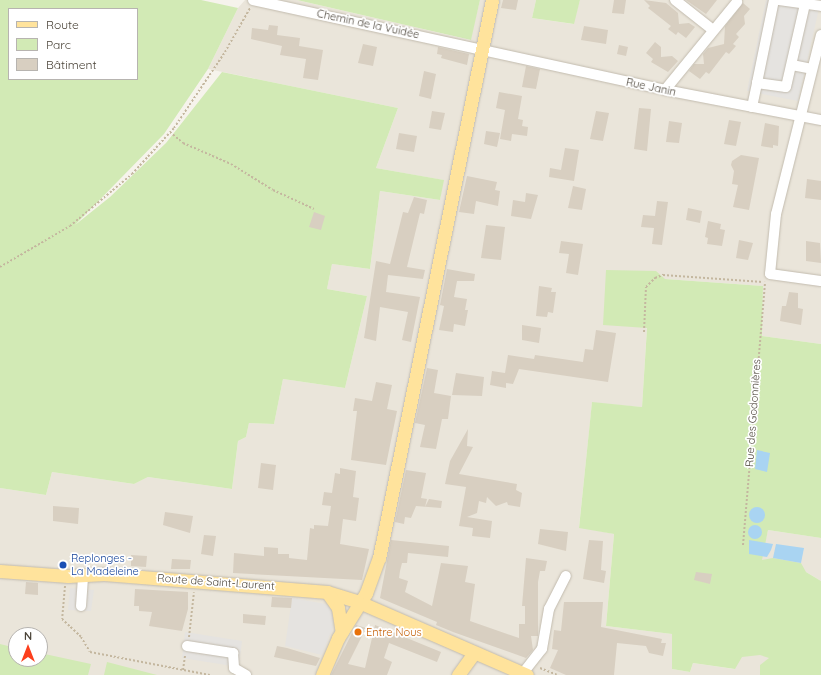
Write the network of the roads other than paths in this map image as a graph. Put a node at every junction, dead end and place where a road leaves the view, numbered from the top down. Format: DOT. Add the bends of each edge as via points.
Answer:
graph roads {
  1 [pos="254,0"];
  2 [pos="492,0"];
  3 [pos="675,0"];
  4 [pos="774,0"];
  5 [pos="779,0"];
  6 [pos="737,2"];
  7 [pos="805,2"];
  8 [pos="821,6"];
  9 [pos="713,30"];
  10 [pos="821,35"];
  11 [pos="482,50"];
  12 [pos="792,65"];
  13 [pos="812,69"];
  14 [pos="758,83"];
  15 [pos="665,90"];
  16 [pos="752,108"];
  17 [pos="799,117"];
  18 [pos="821,120"];
  19 [pos="821,282"];
  20 [pos="0,571"];
  21 [pos="566,576"];
  22 [pos="83,579"];
  23 [pos="327,592"];
  24 [pos="359,602"];
  25 [pos="80,606"];
  26 [pos="342,632"];
  27 [pos="187,646"];
  28 [pos="474,653"];
  29 [pos="525,674"];
  30 [pos="246,675"];
  31 [pos="322,675"];
  32 [pos="458,675"];
  1 -- 11 [label="street, Chemin de la Vuidée"];
  2 -- 11 [label="main road"];
  3 -- 9 [label="street"];
  4 -- 14 [label="street"];
  5 -- 7 [label="street"];
  6 -- 9 [label="street"];
  7 -- 8 [label="street"];
  7 -- 12 [label="street"];
  9 -- 15 [label="street"];
  10 -- 13 [label="street"];
  11 -- 15 [label="street, Rue Janin"];
  11 -- 24 [label="main road" via="379,558 366,593"];
  12 -- 13 [label="street"];
  12 -- 14 [label="street" via="786,87"];
  13 -- 17 [label="street"];
  14 -- 16 [label="street"];
  15 -- 16 [label="street, Rue Janin"];
  16 -- 17 [label="street, Rue Janin"];
  17 -- 18 [label="street, Rue Janin"];
  17 -- 19 [label="street" via="776,214 768,278"];
  20 -- 22 [label="main road, Route de Saint-Laurent" via="64,581"];
  21 -- 29 [label="street" via="550,609 542,649"];
  22 -- 23 [label="main road, Route de Saint-Laurent" via="104,574"];
  22 -- 25 [label="street"];
  23 -- 24 [label="main road, Route de Saint-Laurent"];
  23 -- 26 [label="main road" via="338,608"];
  24 -- 26 [label="main road"];
  24 -- 28 [label="main road, Route de Saint-Laurent"];
  26 -- 31 [label="main road"];
  27 -- 30 [label="street" via="233,653 234,668"];
  28 -- 29 [label="main road, Route de Saint-Laurent"];
  28 -- 32 [label="main road"];
}
